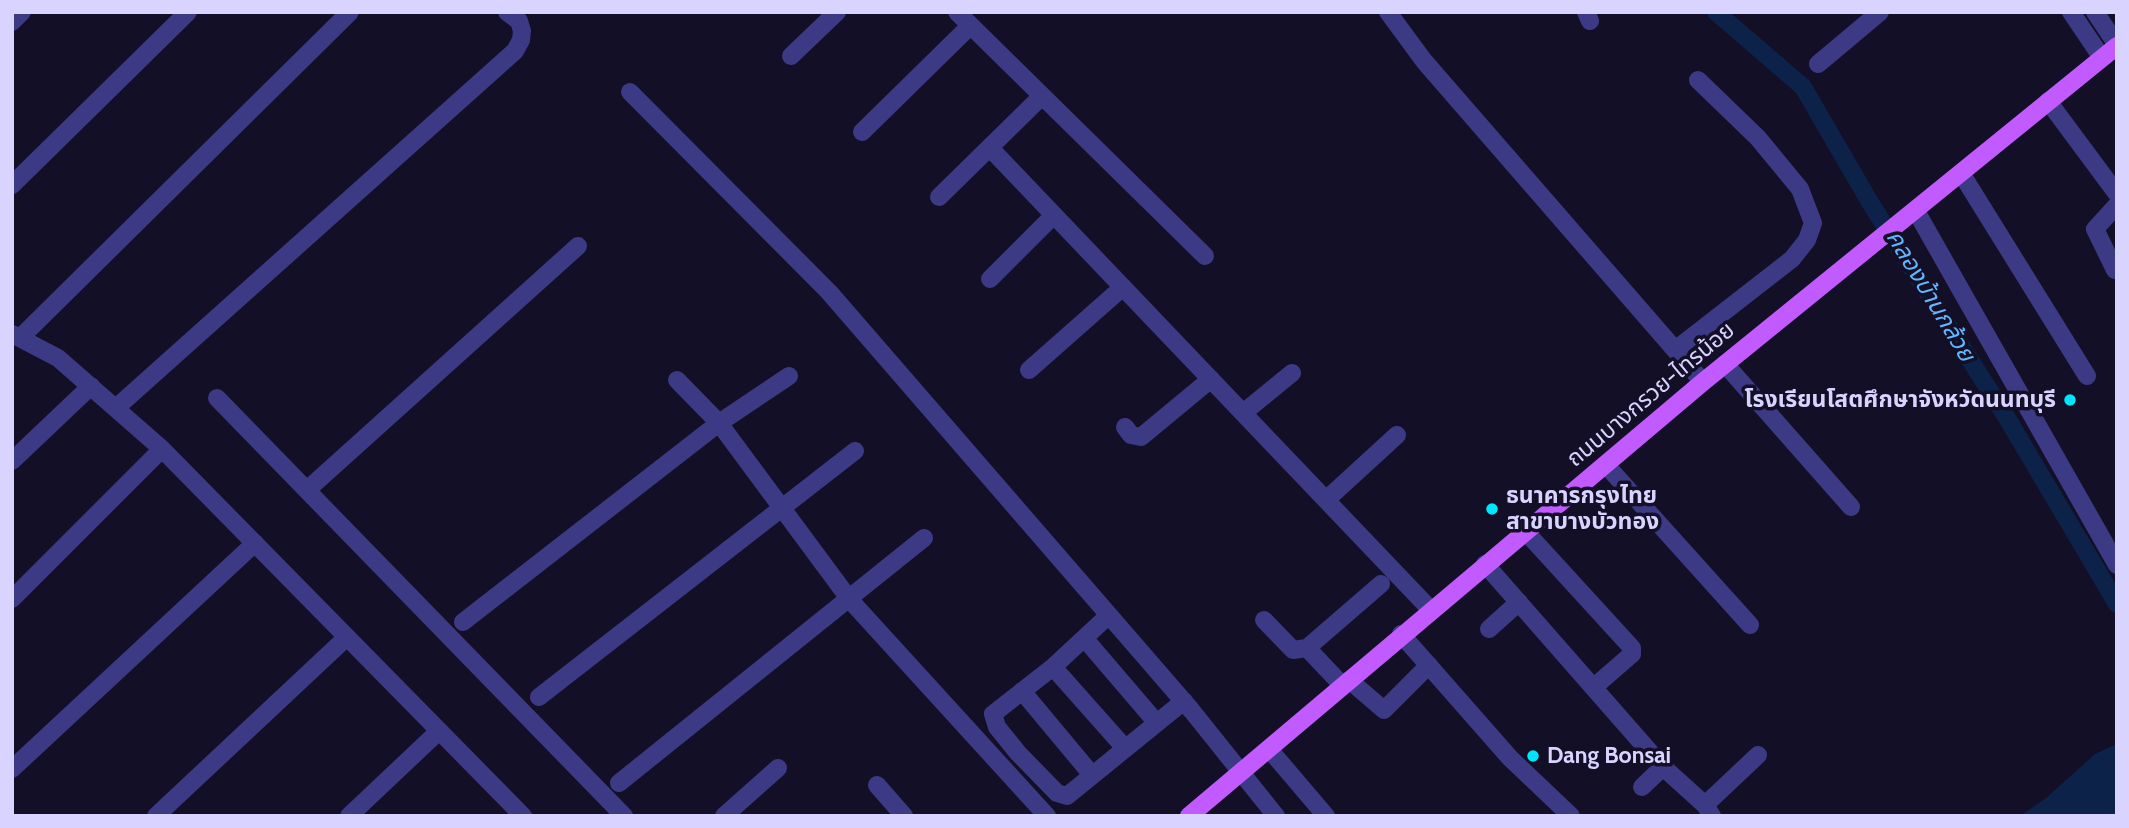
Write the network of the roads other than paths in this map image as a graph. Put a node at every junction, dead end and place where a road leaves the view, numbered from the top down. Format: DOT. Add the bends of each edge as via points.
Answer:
graph roads {
  1 [pos="22,12"];
  2 [pos="188,12"];
  3 [pos="350,12"];
  4 [pos="507,12"];
  5 [pos="837,12"];
  6 [pos="957,12"];
  7 [pos="1388,12"];
  8 [pos="1880,12"];
  9 [pos="2071,12"];
  10 [pos="2095,12"];
  11 [pos="12,22"];
  12 [pos="970,26"];
  13 [pos="2117,45"];
  14 [pos="791,56"];
  15 [pos="2102,58"];
  16 [pos="1818,64"];
  17 [pos="1698,80"];
  18 [pos="630,92"];
  19 [pos="1042,96"];
  20 [pos="2048,102"];
  21 [pos="862,132"];
  22 [pos="990,148"];
  23 [pos="1961,173"];
  24 [pos="12,186"];
  25 [pos="2117,194"];
  26 [pos="939,197"];
  27 [pos="2117,205"];
  28 [pos="1913,213"];
  29 [pos="1054,215"];
  30 [pos="578,246"];
  31 [pos="1205,256"];
  32 [pos="2115,270"];
  33 [pos="990,279"];
  34 [pos="1123,286"];
  35 [pos="16,336"];
  36 [pos="1675,350"];
  37 [pos="1725,364"];
  38 [pos="1029,370"];
  39 [pos="1292,373"];
  40 [pos="789,376"];
  41 [pos="2087,376"];
  42 [pos="1211,379"];
  43 [pos="677,380"];
  44 [pos="1703,382"];
  45 [pos="91,386"];
  46 [pos="217,398"];
  47 [pos="117,407"];
  48 [pos="1243,413"];
  49 [pos="719,423"];
  50 [pos="1125,427"];
  51 [pos="1397,435"];
  52 [pos="162,449"];
  53 [pos="855,452"];
  54 [pos="12,461"];
  55 [pos="1606,464"];
  56 [pos="307,490"];
  57 [pos="1326,500"];
  58 [pos="782,506"];
  59 [pos="1851,507"];
  60 [pos="1525,531"];
  61 [pos="924,538"];
  62 [pos="255,543"];
  63 [pos="1485,564"];
  64 [pos="2117,565"];
  65 [pos="1381,584"];
  66 [pos="12,599"];
  67 [pos="850,600"];
  68 [pos="1519,602"];
  69 [pos="1430,609"];
  70 [pos="1109,615"];
  71 [pos="1264,620"];
  72 [pos="463,622"];
  73 [pos="1750,625"];
  74 [pos="1489,629"];
  75 [pos="1402,634"];
  76 [pos="347,637"];
  77 [pos="1085,639"];
  78 [pos="1307,648"];
  79 [pos="1429,665"];
  80 [pos="1053,667"];
  81 [pos="1345,682"];
  82 [pos="1594,687"];
  83 [pos="1022,691"];
  84 [pos="539,698"];
  85 [pos="1184,701"];
  86 [pos="1156,722"];
  87 [pos="439,731"];
  88 [pos="1124,747"];
  89 [pos="1269,749"];
  90 [pos="1758,755"];
  91 [pos="1663,767"];
  92 [pos="778,768"];
  93 [pos="12,769"];
  94 [pos="1242,771"];
  95 [pos="1093,775"];
  96 [pos="619,783"];
  97 [pos="877,785"];
  98 [pos="1642,787"];
  99 [pos="1708,810"];
  100 [pos="1568,815"];
  101 [pos="156,816"];
  102 [pos="349,816"];
  103 [pos="523,816"];
  104 [pos="624,816"];
  105 [pos="724,816"];
  106 [pos="904,816"];
  107 [pos="1047,816"];
  108 [pos="1189,816"];
  109 [pos="1276,816"];
  110 [pos="1326,816"];
  1 -- 11 [label="street"];
  2 -- 24 [label="street"];
  3 -- 35 [label="street"];
  4 -- 47 [label="street" via="522,31 515,51"];
  5 -- 14 [label="street"];
  6 -- 12 [label="street"];
  7 -- 36 [label="street" via="1424,61"];
  8 -- 16 [label="street"];
  9 -- 15 [label="street"];
  10 -- 13 [label="street"];
  12 -- 19 [label="street"];
  12 -- 21 [label="street"];
  13 -- 15 [label="main road, ถนนบางกรวย-ไทรน้อย"];
  15 -- 20 [label="main road, ถนนบางกรวย-ไทรน้อย"];
  17 -- 36 [label="street" via="1758,138 1801,190 1813,223 1792,259"];
  18 -- 70 [label="street" via="829,292"];
  19 -- 22 [label="street"];
  19 -- 31 [label="street"];
  20 -- 23 [label="main road, ถนนบางกรวย-ไทรน้อย"];
  20 -- 25 [label="street"];
  22 -- 26 [label="street"];
  22 -- 29 [label="street"];
  23 -- 28 [label="main road, ถนนบางกรวย-ไทรน้อย"];
  23 -- 41 [label="street"];
  27 -- 32 [label="street" via="2095,229"];
  28 -- 37 [label="main road, ถนนบางกรวย-ไทรน้อย"];
  28 -- 64 [label="street"];
  29 -- 33 [label="street"];
  29 -- 34 [label="street"];
  30 -- 56 [label="street"];
  34 -- 38 [label="street"];
  34 -- 42 [label="street"];
  35 -- 45 [label="street" via="58,358"];
  36 -- 44 [label="street"];
  37 -- 44 [label="main road, ถนนบางกรวย-ไทรน้อย"];
  37 -- 59 [label="street"];
  39 -- 48 [label="street"];
  40 -- 49 [label="street"];
  42 -- 48 [label="street"];
  42 -- 50 [label="street" via="1141,438"];
  43 -- 49 [label="street"];
  44 -- 55 [label="main road, ถนนบางกรวย-ไทรน้อย"];
  45 -- 47 [label="street"];
  45 -- 54 [label="street"];
  46 -- 56 [label="street"];
  47 -- 52 [label="street"];
  48 -- 57 [label="street"];
  49 -- 58 [label="street"];
  49 -- 72 [label="street"];
  51 -- 57 [label="street"];
  52 -- 62 [label="street"];
  52 -- 66 [label="street"];
  53 -- 58 [label="street"];
  55 -- 60 [label="main road, ถนนบางกรวย-ไทรน้อย"];
  55 -- 73 [label="street"];
  56 -- 104 [label="street"];
  57 -- 69 [label="street"];
  58 -- 67 [label="street"];
  58 -- 84 [label="street"];
  60 -- 63 [label="main road, ถนนบางกรวย-ไทรน้อย"];
  60 -- 82 [label="street" via="1632,648 1632,654"];
  61 -- 67 [label="street"];
  62 -- 76 [label="street"];
  62 -- 93 [label="street"];
  63 -- 68 [label="street"];
  63 -- 69 [label="main road, ถนนบางกรวย-ไทรน้อย"];
  65 -- 78 [label="street"];
  67 -- 96 [label="street"];
  67 -- 107 [label="street"];
  68 -- 74 [label="street"];
  68 -- 82 [label="street"];
  69 -- 75 [label="main road, ถนนบางกรวย-ไทรน้อย"];
  70 -- 77 [label="street"];
  70 -- 85 [label="street"];
  71 -- 78 [label="street" via="1293,650"];
  75 -- 79 [label="street"];
  75 -- 81 [label="main road, ถนนบางกรวย-ไทรน้อย"];
  76 -- 87 [label="street"];
  76 -- 101 [label="street"];
  77 -- 80 [label="street"];
  77 -- 86 [label="street"];
  78 -- 81 [label="street"];
  79 -- 81 [label="street" via="1384,710"];
  79 -- 100 [label="street" via="1510,758"];
  80 -- 83 [label="street"];
  80 -- 88 [label="street"];
  81 -- 89 [label="main road, ถนนบางกรวย-ไทรน้อย"];
  82 -- 91 [label="street"];
  83 -- 95 [label="street"];
  83 -- 95 [label="street" via="993,716 1018,753 1062,797"];
  85 -- 86 [label="street"];
  85 -- 94 [label="street"];
  86 -- 88 [label="street"];
  87 -- 102 [label="street"];
  87 -- 103 [label="street"];
  88 -- 95 [label="street"];
  89 -- 94 [label="main road, ถนนบางกรวย-ไทรน้อย"];
  89 -- 110 [label="street"];
  90 -- 99 [label="street"];
  91 -- 98 [label="street"];
  91 -- 99 [label="street"];
  92 -- 105 [label="street"];
  94 -- 108 [label="main road, ถนนบางกรวย-ไทรน้อย"];
  94 -- 109 [label="street"];
  97 -- 106 [label="street"];
}
